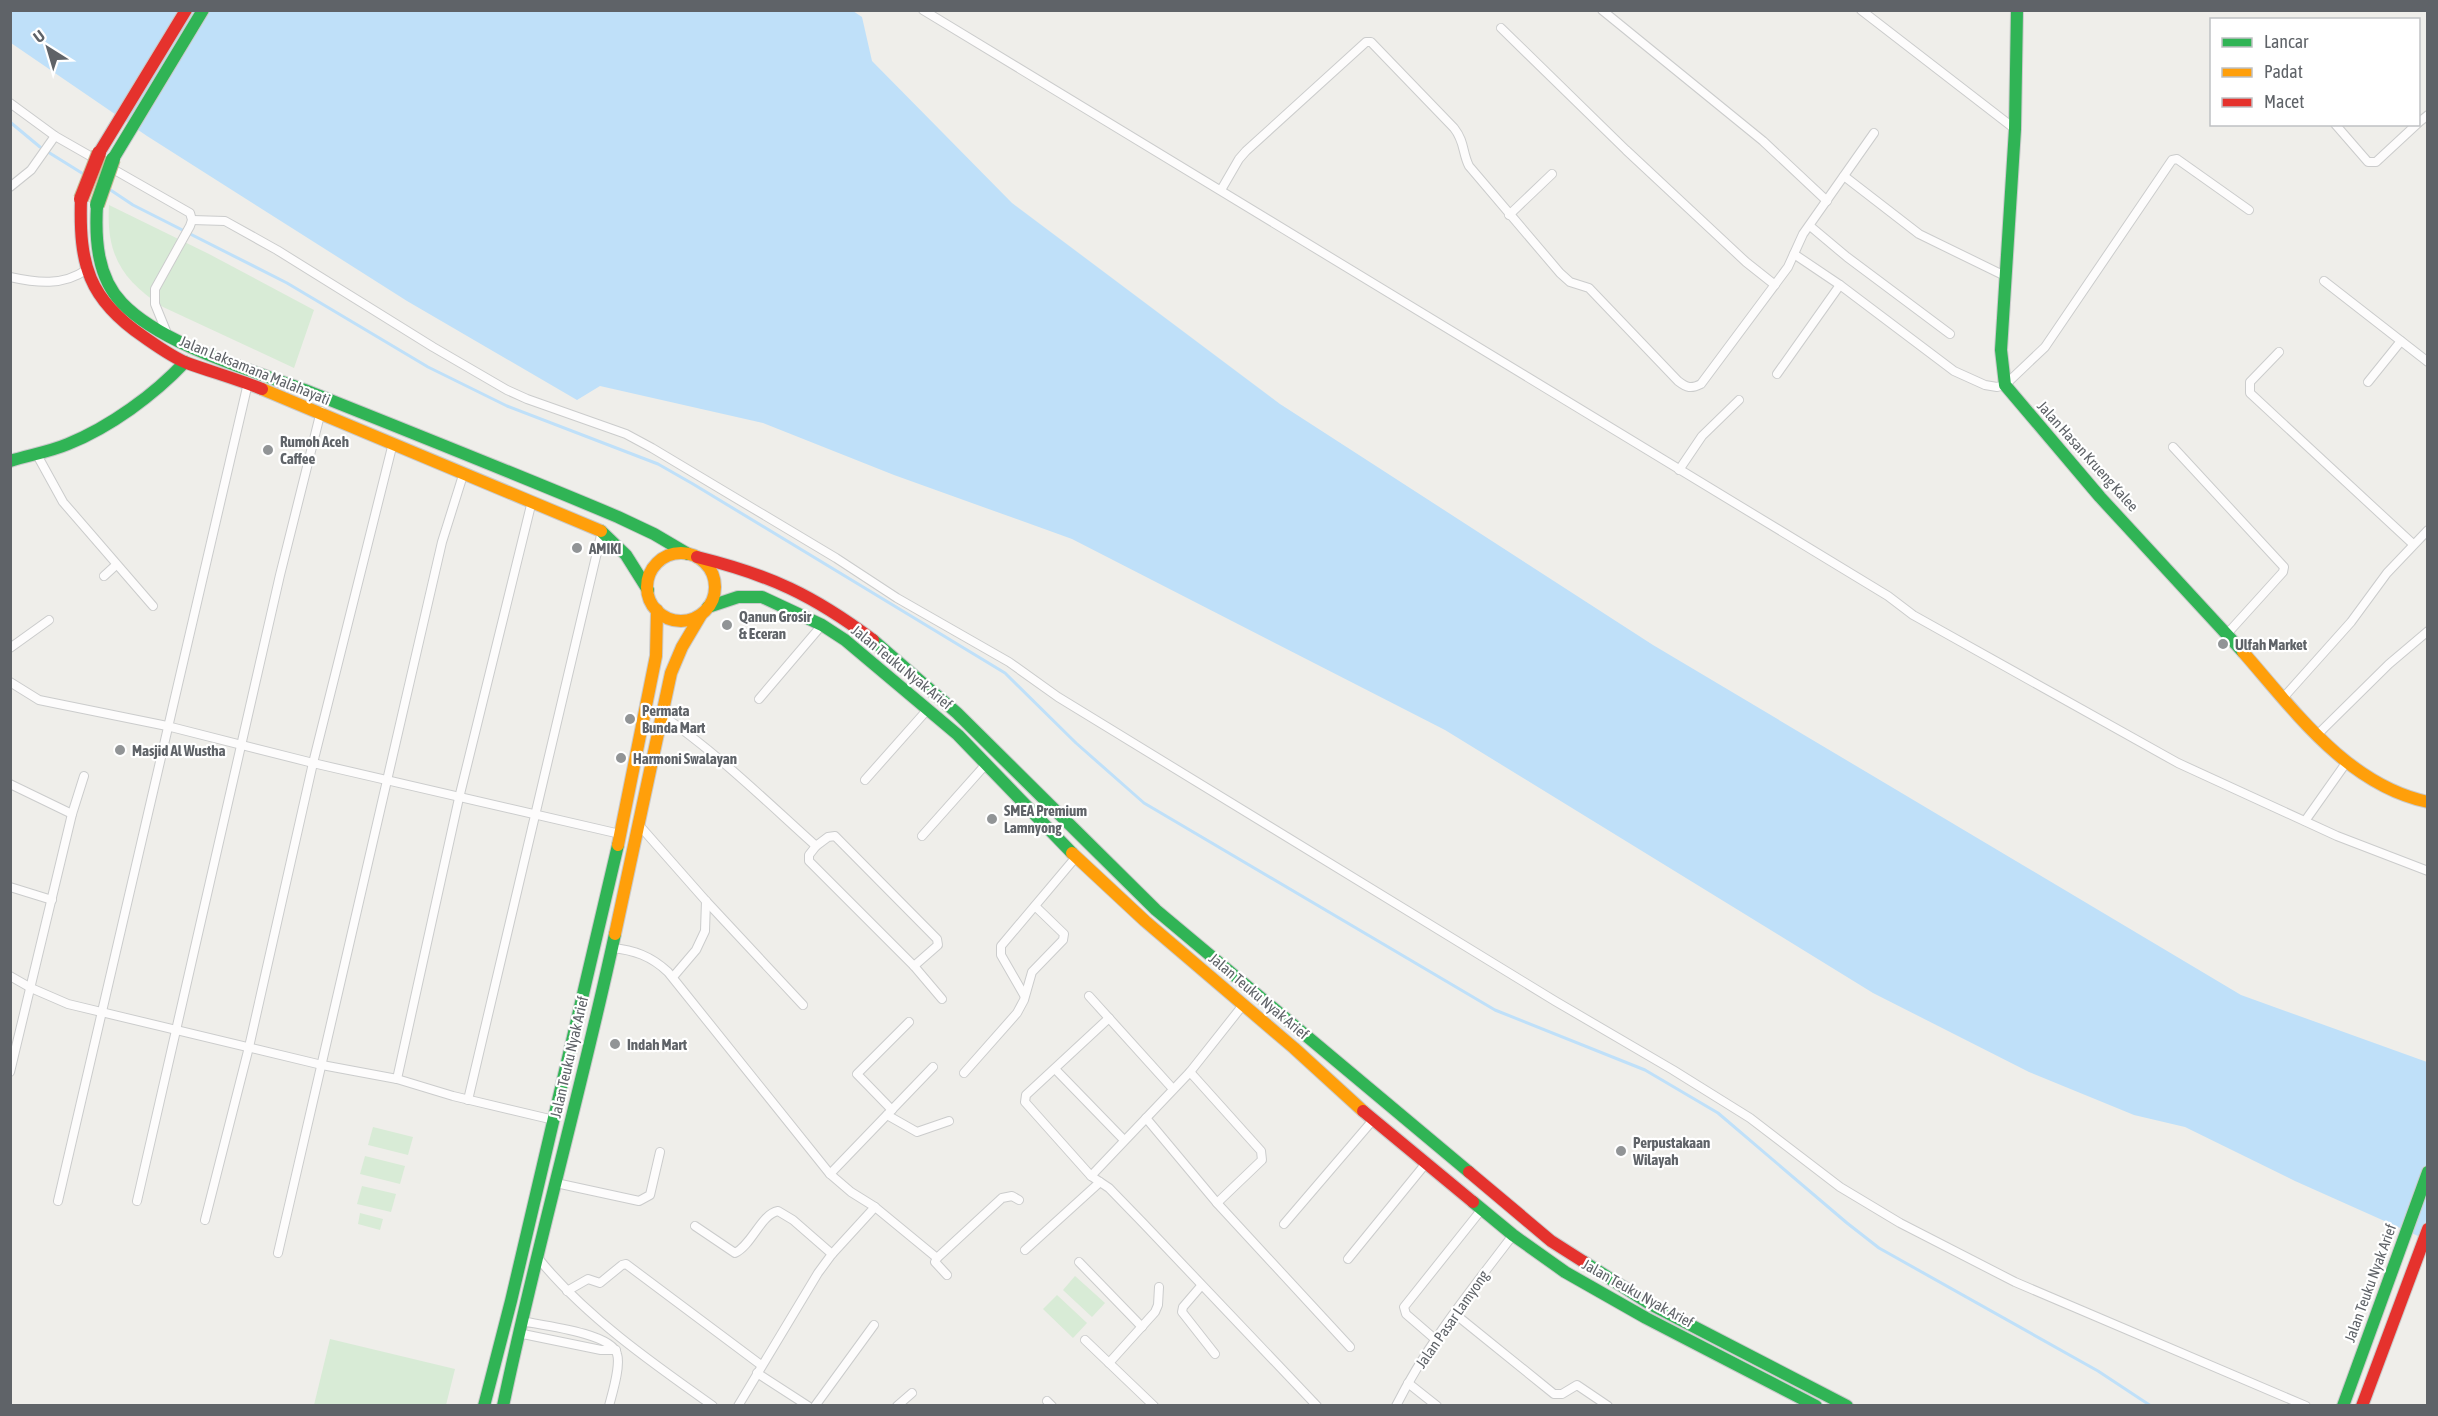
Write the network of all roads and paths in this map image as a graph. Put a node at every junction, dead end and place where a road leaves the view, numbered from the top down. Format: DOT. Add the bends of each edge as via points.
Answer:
graph roads {
  1 [pos="186,10"];
  2 [pos="203,10"];
  3 [pos="923,10"];
  4 [pos="1602,10"];
  5 [pos="1861,10"];
  6 [pos="2017,10"];
  7 [pos="1501,28"];
  8 [pos="10,103"];
  9 [pos="129,118"];
  10 [pos="2337,126"];
  11 [pos="2416,126"];
  12 [pos="2015,129"];
  13 [pos="1874,133"];
  14 [pos="55,135"];
  15 [pos="1552,174"];
  16 [pos="1844,176"];
  17 [pos="10,187"];
  18 [pos="1221,190"];
  19 [pos="1827,201"];
  20 [pos="2249,210"];
  21 [pos="1509,215"];
  22 [pos="191,223"];
  23 [pos="1810,226"];
  24 [pos="1794,254"];
  25 [pos="86,270"];
  26 [pos="2005,276"];
  27 [pos="10,277"];
  28 [pos="2324,282"];
  29 [pos="1775,285"];
  30 [pos="1840,285"];
  31 [pos="168,334"];
  32 [pos="1950,334"];
  33 [pos="2401,341"];
  34 [pos="2279,352"];
  35 [pos="185,362"];
  36 [pos="2427,362"];
  37 [pos="1777,374"];
  38 [pos="2368,382"];
  39 [pos="248,383"];
  40 [pos="2005,385"];
  41 [pos="325,399"];
  42 [pos="1738,400"];
  43 [pos="320,415"];
  44 [pos="393,443"];
  45 [pos="2173,447"];
  46 [pos="36,453"];
  47 [pos="10,460"];
  48 [pos="1679,470"];
  49 [pos="464,472"];
  50 [pos="532,501"];
  51 [pos="2427,530"];
  52 [pos="602,531"];
  53 [pos="2413,544"];
  54 [pos="693,555"];
  55 [pos="116,565"];
  56 [pos="104,576"];
  57 [pos="648,590"];
  58 [pos="153,606"];
  59 [pos="657,610"];
  60 [pos="705,611"];
  61 [pos="49,620"];
  62 [pos="822,625"];
  63 [pos="2427,631"];
  64 [pos="2226,635"];
  65 [pos="12,644"];
  66 [pos="10,682"];
  67 [pos="2283,698"];
  68 [pos="759,699"];
  69 [pos="928,709"];
  70 [pos="662,715"];
  71 [pos="167,726"];
  72 [pos="2317,735"];
  73 [pos="241,745"];
  74 [pos="313,763"];
  75 [pos="987,763"];
  76 [pos="2343,766"];
  77 [pos="84,776"];
  78 [pos="387,780"];
  79 [pos="865,780"];
  80 [pos="10,784"];
  81 [pos="459,798"];
  82 [pos="2425,804"];
  83 [pos="72,813"];
  84 [pos="534,815"];
  85 [pos="2305,821"];
  86 [pos="639,825"];
  87 [pos="620,834"];
  88 [pos="922,836"];
  89 [pos="816,846"];
  90 [pos="1076,857"];
  91 [pos="2427,871"];
  92 [pos="10,887"];
  93 [pos="52,900"];
  94 [pos="706,901"];
  95 [pos="1035,906"];
  96 [pos="1156,910"];
  97 [pos="1145,921"];
  98 [pos="612,948"];
  99 [pos="914,966"];
  100 [pos="10,976"];
  101 [pos="673,977"];
  102 [pos="31,988"];
  103 [pos="1024,995"];
  104 [pos="1089,996"];
  105 [pos="942,999"];
  106 [pos="803,1005"];
  107 [pos="1243,1005"];
  108 [pos="104,1012"];
  109 [pos="1109,1018"];
  110 [pos="909,1022"];
  111 [pos="177,1029"];
  112 [pos="249,1047"];
  113 [pos="322,1065"];
  114 [pos="933,1067"];
  115 [pos="1055,1069"];
  116 [pos="10,1072"];
  117 [pos="1190,1072"];
  118 [pos="964,1073"];
  119 [pos="397,1079"];
  120 [pos="1173,1089"];
  121 [pos="468,1100"];
  122 [pos="890,1113"];
  123 [pos="1146,1118"];
  124 [pos="554,1120"];
  125 [pos="1373,1120"];
  126 [pos="949,1121"];
  127 [pos="1124,1140"];
  128 [pos="660,1152"];
  129 [pos="1427,1162"];
  130 [pos="2427,1172"];
  131 [pos="830,1174"];
  132 [pos="1091,1176"];
  133 [pos="1100,1182"];
  134 [pos="556,1183"];
  135 [pos="1019,1200"];
  136 [pos="58,1201"];
  137 [pos="137,1201"];
  138 [pos="1217,1203"];
  139 [pos="875,1207"];
  140 [pos="1482,1209"];
  141 [pos="205,1220"];
  142 [pos="1284,1224"];
  143 [pos="695,1226"];
  144 [pos="2427,1229"];
  145 [pos="1513,1235"];
  146 [pos="1025,1250"];
  147 [pos="278,1253"];
  148 [pos="832,1254"];
  149 [pos="538,1258"];
  150 [pos="937,1258"];
  151 [pos="1348,1259"];
  152 [pos="1079,1262"];
  153 [pos="947,1275"];
  154 [pos="1201,1286"];
  155 [pos="1159,1287"];
  156 [pos="567,1292"];
  157 [pos="1455,1314"];
  158 [pos="874,1325"];
  159 [pos="519,1327"];
  160 [pos="1142,1327"];
  161 [pos="1085,1340"];
  162 [pos="1436,1340"];
  163 [pos="1350,1347"];
  164 [pos="1215,1354"];
  165 [pos="1109,1363"];
  166 [pos="759,1369"];
  167 [pos="1407,1383"];
  168 [pos="912,1393"];
  169 [pos="2343,1404"];
  170 [pos="484,1406"];
  171 [pos="503,1406"];
  172 [pos="609,1406"];
  173 [pos="713,1406"];
  174 [pos="738,1406"];
  175 [pos="808,1406"];
  176 [pos="815,1406"];
  177 [pos="897,1406"];
  178 [pos="1154,1406"];
  179 [pos="1317,1406"];
  180 [pos="1396,1406"];
  181 [pos="1437,1406"];
  182 [pos="1608,1406"];
  183 [pos="1816,1406"];
  184 [pos="1847,1406"];
  185 [pos="2306,1406"];
  186 [pos="2362,1406"];
  1 -- 9 [label="main road, Jalan Laksamana Malahayati"];
  2 -- 9 [label="main road, Jalan Laksamana Malahayati"];
  3 -- 18 [label="street"];
  4 -- 19 [label="street" via="1763,141"];
  5 -- 12 [label="street"];
  6 -- 12 [label="main road"];
  7 -- 29 [label="street" via="1626,150"];
  8 -- 14 [label="street"];
  9 -- 25 [label="main road, Jalan Laksamana Malahayati, bridge" via="99,153 81,199 81,247"];
  9 -- 31 [label="main road, Jalan Laksamana Malahayati, bridge" via="97,205 99,262 108,284 123,304"];
  10 -- 11 [label="street" via="2368,162 2376,162"];
  12 -- 26 [label="main road"];
  13 -- 16 [label="street"];
  14 -- 17 [label="street" via="36,164"];
  14 -- 22 [label="street" via="188,211"];
  15 -- 21 [label="street"];
  16 -- 19 [label="street"];
  16 -- 26 [label="street" via="1919,234"];
  18 -- 21 [label="street" via="1239,159 1370,41 1454,128 1464,144 1468,166"];
  18 -- 48 [label="street"];
  19 -- 23 [label="street"];
  20 -- 40 [label="street" via="2177,159 2172,160 2045,347"];
  21 -- 29 [label="street" via="1560,273 1570,282 1588,288 1686,387 1701,384"];
  22 -- 31 [label="street" via="154,297 159,319"];
  22 -- 185 [label="street" via="225,221 507,390 626,434 701,476 1683,1076 1750,1118 1840,1187 1900,1223 2015,1282"];
  23 -- 24 [label="street"];
  23 -- 32 [label="street"];
  24 -- 29 [label="street"];
  24 -- 30 [label="street"];
  25 -- 27 [label="street" via="75,278 60,281 34,282"];
  25 -- 35 [label="main road, Jalan Laksamana Malahayati" via="103,304 117,320"];
  26 -- 40 [label="main road" via="2001,350"];
  28 -- 33 [label="street"];
  30 -- 37 [label="street"];
  30 -- 40 [label="street" via="1954,371 1985,385"];
  31 -- 41 [label="main road, Jalan Laksamana Malahayati"];
  33 -- 36 [label="street"];
  33 -- 38 [label="street"];
  34 -- 53 [label="street" via="2250,382 2250,393"];
  35 -- 39 [label="main road, Jalan Laksamana Malahayati"];
  35 -- 46 [label="main road" via="111,420 68,444"];
  39 -- 43 [label="main road, Jalan Laksamana Malahayati"];
  39 -- 71 [label="street"];
  40 -- 64 [label="main road, Jalan Hasan Krueng Kalee" via="2100,497"];
  41 -- 43 [label="street"];
  41 -- 54 [label="main road, Jalan Laksamana Malahayati" via="643,527"];
  42 -- 48 [label="street" via="1702,436"];
  43 -- 44 [label="main road, Jalan Laksamana Malahayati"];
  43 -- 73 [label="street"];
  44 -- 49 [label="main road, Jalan Laksamana Malahayati"];
  44 -- 74 [label="street"];
  45 -- 64 [label="street" via="2284,567"];
  46 -- 47 [label="main road"];
  46 -- 55 [label="street" via="63,502"];
  48 -- 85 [label="street" via="1999,664 2178,763"];
  49 -- 50 [label="main road, Jalan Laksamana Malahayati"];
  49 -- 78 [label="street" via="442,542"];
  50 -- 52 [label="main road, Jalan Laksamana Malahayati"];
  50 -- 81 [label="street"];
  51 -- 53 [label="street"];
  52 -- 57 [label="main road, Jalan Laksamana Malahayati" via="626,555"];
  52 -- 84 [label="street"];
  53 -- 67 [label="street" via="2345,630"];
  54 -- 57 [label="main road" via="670,555 663,559 651,573"];
  54 -- 60 [label="main road" via="711,570 715,580 713,599"];
  54 -- 96 [label="main road, Jalan Teuku Nyak Arief" via="785,585 864,633 949,704 1093,852"];
  55 -- 56 [label="street"];
  55 -- 58 [label="street"];
  57 -- 59 [label="main road"];
  59 -- 60 [label="main road" via="683,621"];
  59 -- 87 [label="main road, Jalan Teuku Nyak Arief" via="656,656"];
  60 -- 62 [label="main road, Jalan Teuku Nyak Arief" via="738,597 762,597"];
  60 -- 70 [label="main road, Jalan Teuku Nyak Arief" via="677,658"];
  61 -- 65 [label="street"];
  62 -- 68 [label="street"];
  62 -- 69 [label="main road, Jalan Teuku Nyak Arief"];
  63 -- 72 [label="street"];
  64 -- 67 [label="main road, Jalan Hasan Krueng Kalee"];
  66 -- 71 [label="street" via="39,700"];
  67 -- 72 [label="main road, Jalan Hasan Krueng Kalee"];
  69 -- 75 [label="main road, Jalan Teuku Nyak Arief"];
  69 -- 79 [label="street"];
  70 -- 86 [label="main road, Jalan Teuku Nyak Arief"];
  70 -- 89 [label="street" via="727,765"];
  71 -- 73 [label="street"];
  71 -- 108 [label="street"];
  72 -- 76 [label="main road, Jalan Hasan Krueng Kalee"];
  73 -- 74 [label="street"];
  73 -- 111 [label="street"];
  74 -- 78 [label="street"];
  74 -- 112 [label="street"];
  75 -- 88 [label="street"];
  75 -- 90 [label="main road, Jalan Teuku Nyak Arief"];
  76 -- 82 [label="main road, Jalan Hasan Krueng Kalee"];
  76 -- 85 [label="street"];
  77 -- 83 [label="street"];
  78 -- 81 [label="street"];
  78 -- 113 [label="street"];
  80 -- 83 [label="street"];
  81 -- 84 [label="street"];
  81 -- 119 [label="street"];
  83 -- 93 [label="street"];
  84 -- 87 [label="street"];
  84 -- 121 [label="street"];
  85 -- 91 [label="street"];
  86 -- 94 [label="street"];
  86 -- 98 [label="main road, Jalan Teuku Nyak Arief"];
  87 -- 124 [label="main road, Jalan Teuku Nyak Arief"];
  89 -- 99 [label="street" via="809,861"];
  89 -- 99 [label="street" via="835,836 937,939 938,945"];
  90 -- 95 [label="street"];
  90 -- 97 [label="main road, Jalan Teuku Nyak Arief"];
  92 -- 93 [label="street"];
  93 -- 102 [label="street"];
  94 -- 101 [label="street" via="705,931 696,950"];
  94 -- 106 [label="street"];
  95 -- 103 [label="street" via="999,951"];
  95 -- 103 [label="street" via="1064,934 1063,940 1032,972"];
  96 -- 97 [label="main road"];
  96 -- 184 [label="main road, Jalan Teuku Nyak Arief" via="1551,1241 1650,1304"];
  97 -- 107 [label="main road, Jalan Teuku Nyak Arief"];
  98 -- 101 [label="street" via="648,957"];
  98 -- 134 [label="main road, Jalan Teuku Nyak Arief"];
  99 -- 105 [label="street"];
  100 -- 102 [label="street"];
  101 -- 131 [label="street"];
  102 -- 108 [label="street" via="68,1004"];
  102 -- 116 [label="street"];
  103 -- 118 [label="street" via="1017,1013"];
  104 -- 109 [label="street"];
  107 -- 117 [label="street"];
  107 -- 125 [label="main road, Jalan Teuku Nyak Arief"];
  108 -- 111 [label="street"];
  108 -- 136 [label="street"];
  109 -- 115 [label="street"];
  109 -- 120 [label="street"];
  110 -- 122 [label="street" via="857,1074"];
  111 -- 112 [label="street"];
  111 -- 137 [label="street"];
  112 -- 113 [label="street"];
  112 -- 141 [label="street"];
  113 -- 119 [label="street"];
  113 -- 147 [label="street"];
  114 -- 122 [label="street"];
  115 -- 127 [label="street"];
  115 -- 132 [label="street" via="1026,1095 1025,1102"];
  117 -- 120 [label="street"];
  117 -- 138 [label="street" via="1261,1150 1262,1160"];
  119 -- 121 [label="street"];
  120 -- 123 [label="street"];
  121 -- 124 [label="street"];
  122 -- 126 [label="street" via="917,1132"];
  122 -- 131 [label="street"];
  123 -- 127 [label="street"];
  123 -- 138 [label="street"];
  124 -- 170 [label="main road, Jalan Teuku Nyak Arief"];
  125 -- 129 [label="main road, Jalan Teuku Nyak Arief"];
  125 -- 142 [label="street"];
  127 -- 132 [label="street"];
  128 -- 134 [label="street" via="646,1200"];
  129 -- 140 [label="main road, Jalan Teuku Nyak Arief"];
  129 -- 151 [label="street"];
  130 -- 169 [label="main road, Jalan Teuku Nyak Arief"];
  131 -- 139 [label="street"];
  132 -- 133 [label="street"];
  133 -- 146 [label="street"];
  133 -- 154 [label="street"];
  134 -- 149 [label="main road, Jalan Teuku Nyak Arief"];
  135 -- 150 [label="street" via="1012,1196 1002,1198"];
  138 -- 163 [label="street"];
  139 -- 148 [label="street"];
  139 -- 150 [label="street"];
  140 -- 145 [label="main road, Jalan Teuku Nyak Arief"];
  140 -- 162 [label="street" via="1404,1306 1406,1314"];
  143 -- 148 [label="street" via="735,1253 744,1248 769,1214 778,1211"];
  144 -- 186 [label="main road"];
  145 -- 157 [label="street, Jalan Pasar Lamyong"];
  145 -- 183 [label="main road, Jalan Teuku Nyak Arief" via="1565,1272 1646,1318"];
  148 -- 166 [label="street"];
  149 -- 156 [label="street"];
  149 -- 159 [label="main road, Jalan Teuku Nyak Arief"];
  150 -- 153 [label="street"];
  152 -- 160 [label="street"];
  154 -- 164 [label="street" via="1182,1312"];
  154 -- 179 [label="street"];
  155 -- 160 [label="street" via="1157,1308"];
  156 -- 166 [label="street" via="588,1279 600,1283 626,1264"];
  156 -- 173 [label="street"];
  157 -- 162 [label="street, Jalan Pasar Lamyong"];
  157 -- 182 [label="street" via="1554,1394 1562,1394 1577,1384"];
  158 -- 176 [label="street"];
  159 -- 171 [label="main road, Jalan Teuku Nyak Arief"];
  159 -- 172 [label="street" via="567,1330 604,1341 616,1350 618,1360"];
  160 -- 165 [label="street"];
  161 -- 165 [label="street"];
  162 -- 167 [label="street, Jalan Pasar Lamyong"];
  165 -- 178 [label="street"];
  166 -- 174 [label="street"];
  166 -- 175 [label="street"];
  167 -- 180 [label="street, Jalan Pasar Lamyong"];
  167 -- 181 [label="street"];
  168 -- 177 [label="street"];
}
